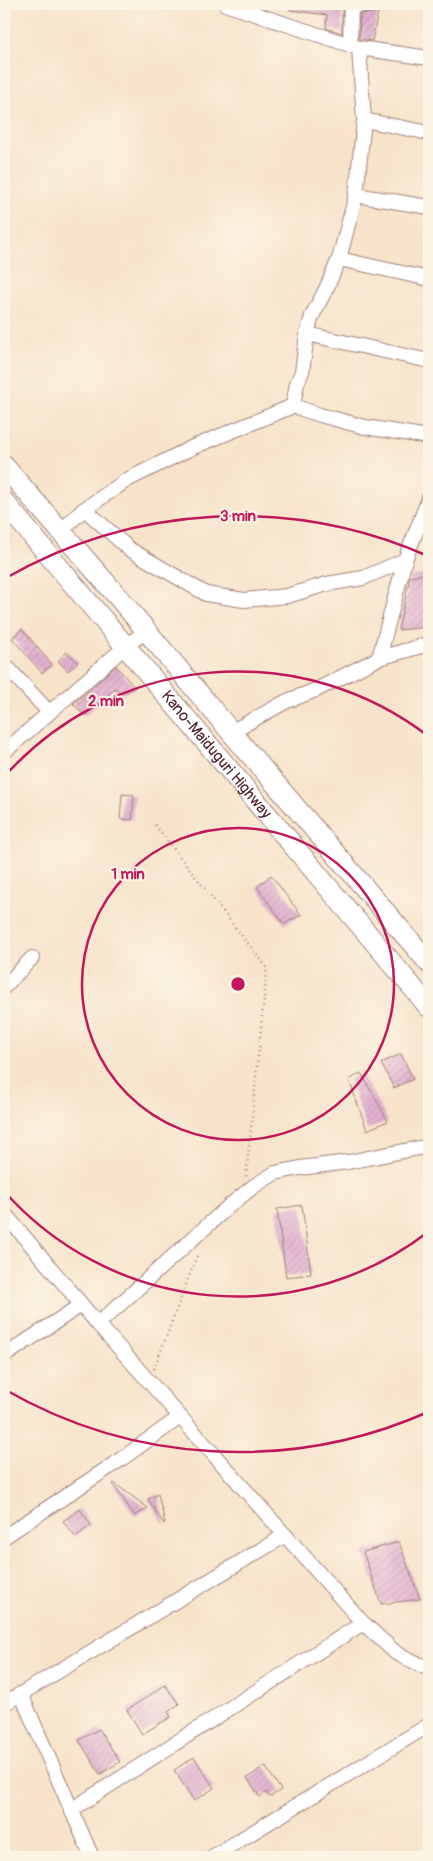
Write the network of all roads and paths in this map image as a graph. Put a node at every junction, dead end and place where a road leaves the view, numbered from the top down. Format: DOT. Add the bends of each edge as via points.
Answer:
graph roads {
  1 [pos="225,4"];
  2 [pos="375,4"];
  3 [pos="351,5"];
  4 [pos="354,46"];
  5 [pos="429,58"];
  6 [pos="364,120"];
  7 [pos="429,133"];
  8 [pos="356,195"];
  9 [pos="429,208"];
  10 [pos="339,258"];
  11 [pos="429,279"];
  12 [pos="307,334"];
  13 [pos="429,361"];
  14 [pos="293,406"];
  15 [pos="429,438"];
  16 [pos="4,466"];
  17 [pos="429,498"];
  18 [pos="4,502"];
  19 [pos="83,510"];
  20 [pos="60,532"];
  21 [pos="405,560"];
  22 [pos="146,631"];
  23 [pos="429,644"];
  24 [pos="126,646"];
  25 [pos="379,658"];
  26 [pos="4,664"];
  27 [pos="50,712"];
  28 [pos="231,732"];
  29 [pos="4,752"];
  30 [pos="155,825"];
  31 [pos="32,958"];
  32 [pos="429,963"];
  33 [pos="4,987"];
  34 [pos="429,1007"];
  35 [pos="429,1146"];
  36 [pos="244,1193"];
  37 [pos="4,1213"];
  38 [pos="199,1251"];
  39 [pos="81,1305"];
  40 [pos="98,1324"];
  41 [pos="4,1356"];
  42 [pos="149,1382"];
  43 [pos="180,1417"];
  44 [pos="284,1536"];
  45 [pos="4,1537"];
  46 [pos="363,1623"];
  47 [pos="429,1669"];
  48 [pos="21,1694"];
  49 [pos="4,1704"];
  50 [pos="429,1725"];
  51 [pos="71,1810"];
  52 [pos="92,1857"];
  53 [pos="212,1857"];
  1 -- 4 [label="street"];
  2 -- 3 [label="street"];
  3 -- 4 [label="street"];
  4 -- 5 [label="street"];
  4 -- 6 [label="street"];
  6 -- 7 [label="street"];
  6 -- 8 [label="street"];
  8 -- 9 [label="street"];
  8 -- 10 [label="street"];
  10 -- 11 [label="street"];
  10 -- 12 [label="street"];
  12 -- 13 [label="street"];
  12 -- 14 [label="street"];
  14 -- 15 [label="street" via="365,427"];
  14 -- 19 [label="street" via="191,448 127,480"];
  16 -- 20 [label="highway, Kano-Maiduguri Highway"];
  17 -- 21 [label="street"];
  18 -- 24 [label="highway, Kano-Maiduguri Highway"];
  19 -- 20 [label="street"];
  19 -- 21 [label="street" via="129,549 197,590 215,596 244,600 287,596 326,584 363,578"];
  20 -- 22 [label="highway, Kano-Maiduguri Highway"];
  21 -- 25 [label="street"];
  22 -- 24 [label="street"];
  22 -- 28 [label="highway, Kano-Maiduguri Highway"];
  23 -- 25 [label="street"];
  24 -- 27 [label="street"];
  24 -- 34 [label="highway, Kano-Maiduguri Highway"];
  25 -- 28 [label="street" via="287,701"];
  26 -- 27 [label="street"];
  27 -- 29 [label="street"];
  28 -- 32 [label="highway, Kano-Maiduguri Highway"];
  30 -- 36 [label="path" via="267,968"];
  31 -- 33 [label="street"];
  35 -- 36 [label="street" via="348,1162 283,1170"];
  36 -- 40 [label="street"];
  37 -- 39 [label="street"];
  38 -- 42 [label="path"];
  39 -- 40 [label="street"];
  39 -- 41 [label="street"];
  40 -- 42 [label="street"];
  42 -- 43 [label="street"];
  43 -- 44 [label="street"];
  43 -- 45 [label="street"];
  44 -- 46 [label="street"];
  44 -- 48 [label="street"];
  46 -- 47 [label="street" via="396,1653"];
  46 -- 51 [label="street"];
  48 -- 49 [label="street"];
  48 -- 51 [label="street"];
  50 -- 53 [label="street"];
  51 -- 52 [label="street"];
}
